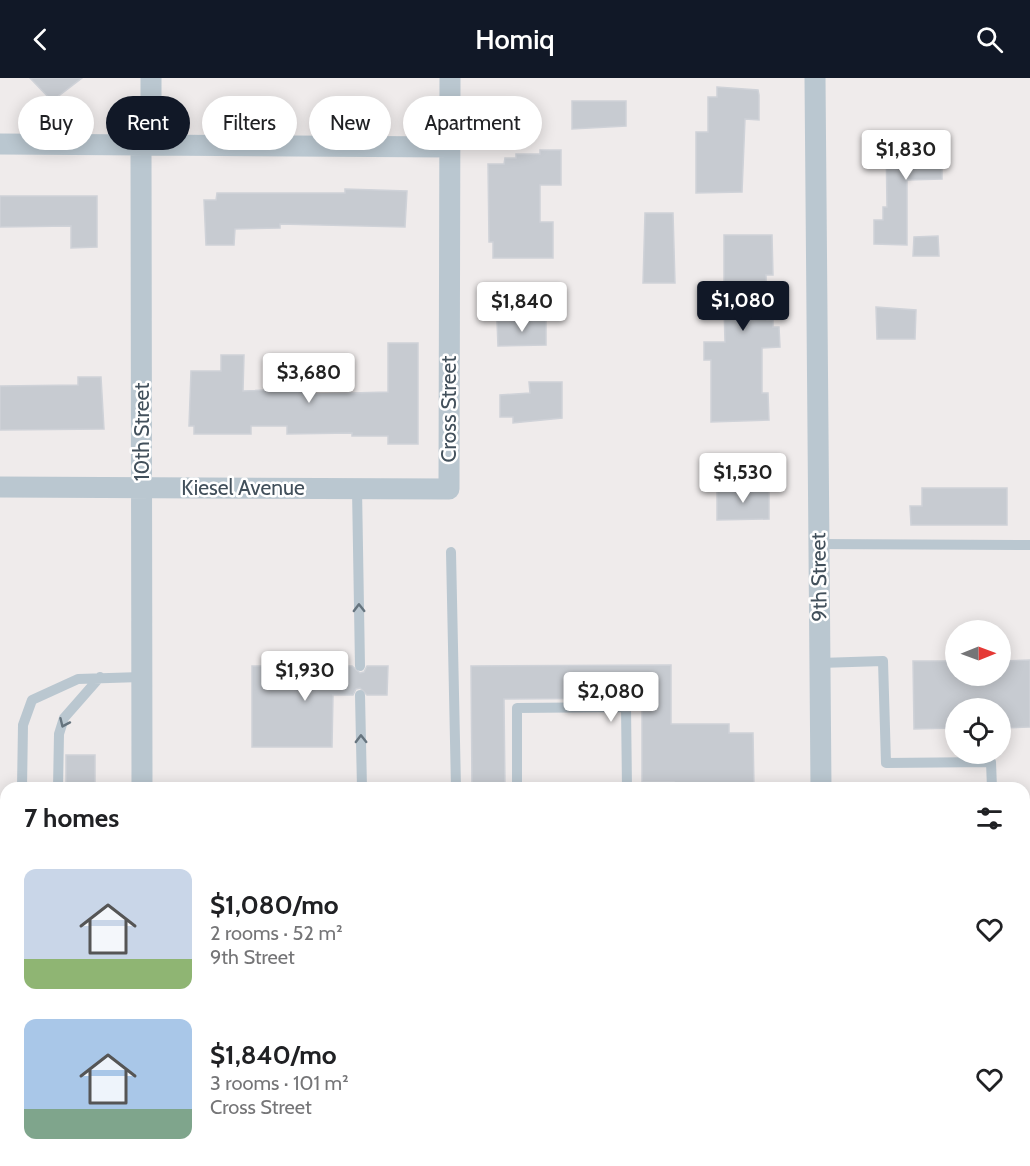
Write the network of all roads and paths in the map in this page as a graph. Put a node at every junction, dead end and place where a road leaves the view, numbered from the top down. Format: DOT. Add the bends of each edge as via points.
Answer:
graph roads {
  1 [pos="150,78"];
  2 [pos="450,78"];
  3 [pos="815,78"];
  4 [pos="150,96"];
  5 [pos="450,96"];
  6 [pos="0,144"];
  7 [pos="106,145"];
  8 [pos="190,145"];
  9 [pos="403,147"];
  10 [pos="141,150"];
  11 [pos="450,150"];
  12 [pos="0,488"];
  13 [pos="142,488"];
  14 [pos="357,489"];
  15 [pos="449,489"];
  16 [pos="818,544"];
  17 [pos="1030,544"];
  18 [pos="451,552"];
  19 [pos="820,663"];
  20 [pos="360,666"];
  21 [pos="100,677"];
  22 [pos="141,677"];
  23 [pos="360,695"];
  24 [pos="22,782"];
  25 [pos="58,782"];
  26 [pos="142,782"];
  27 [pos="362,782"];
  28 [pos="456,782"];
  29 [pos="517,782"];
  30 [pos="627,782"];
  31 [pos="821,782"];
  32 [pos="992,782"];
  1 -- 4 [label="street, 10th Street"];
  2 -- 5 [label="street, Cross Street"];
  3 -- 16 [label="street, 9th Street"];
  6 -- 7 [label="street"];
  8 -- 9 [label="street"];
  10 -- 13 [label="street, 10th Street"];
  11 -- 15 [label="street, Cross Street"];
  12 -- 13 [label="street, Kiesel Avenue"];
  13 -- 14 [label="street, Kiesel Avenue"];
  13 -- 22 [label="street, 10th Street"];
  14 -- 15 [label="street, Kiesel Avenue"];
  20 -- 14 [label="lane, one-way"];
  16 -- 17 [label="lane"];
  16 -- 19 [label="street, 9th Street"];
  18 -- 28 [label="lane"];
  19 -- 31 [label="street, 9th Street"];
  19 -- 32 [label="lane" via="883,661 886,764 991,762"];
  21 -- 22 [label="lane"];
  21 -- 24 [label="lane" via="78,679 32,700 23,725"];
  21 -- 25 [label="lane, one-way" via="64,718 59,734"];
  22 -- 26 [label="street, 10th Street"];
  27 -- 23 [label="lane, one-way"];
  29 -- 30 [label="lane" via="517,708 626,707"];
}
